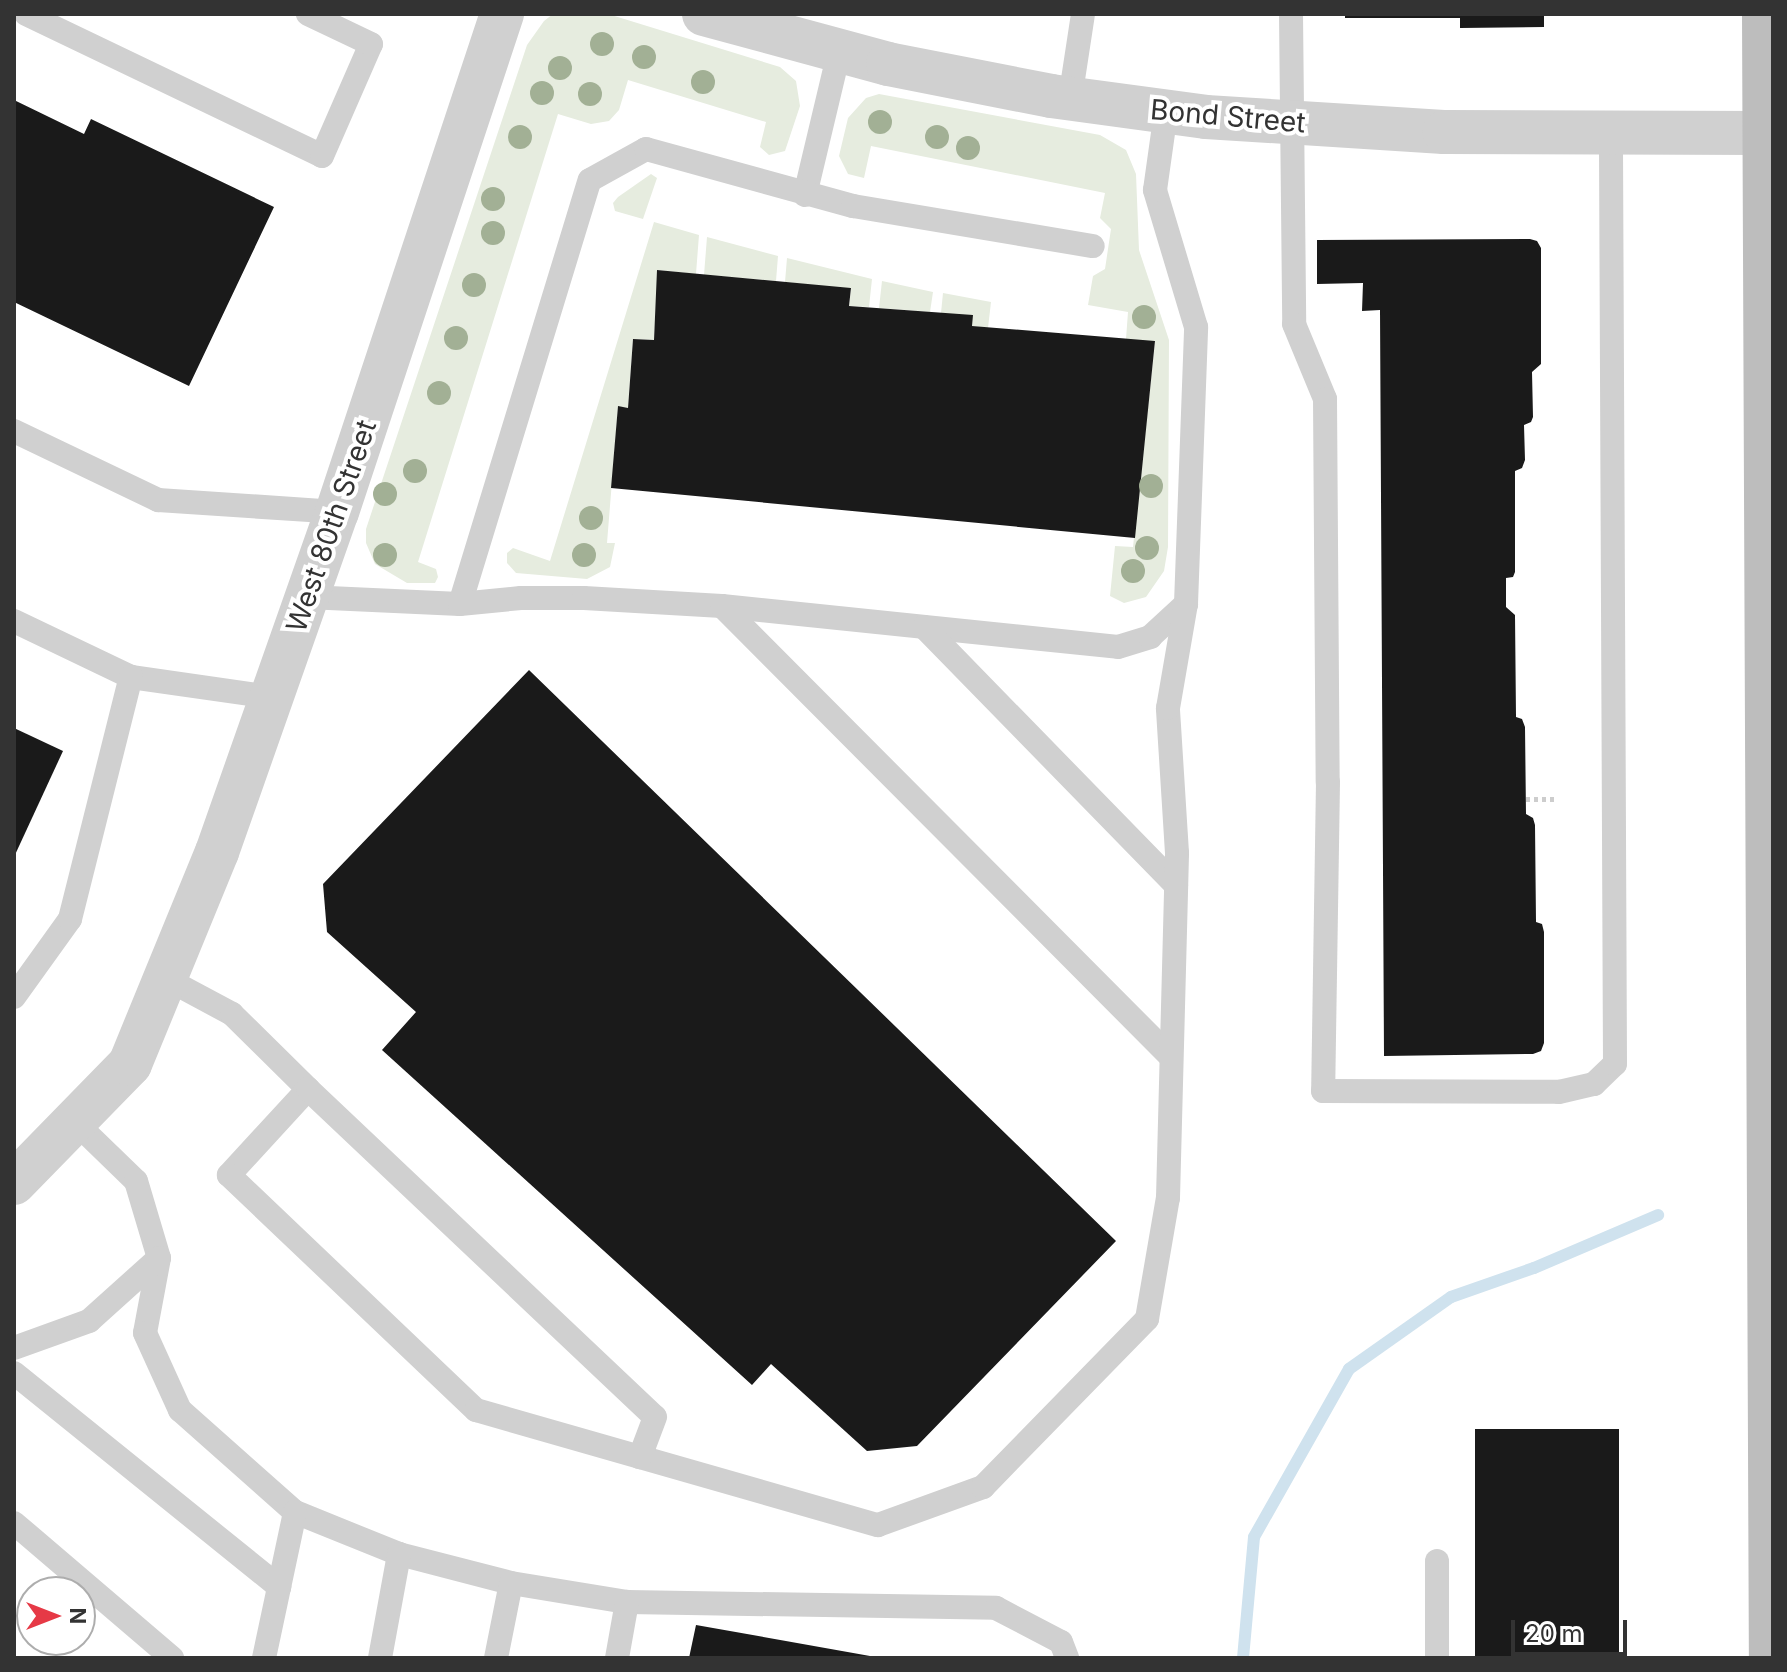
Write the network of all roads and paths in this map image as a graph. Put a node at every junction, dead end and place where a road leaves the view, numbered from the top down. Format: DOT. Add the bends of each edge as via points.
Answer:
graph roads {
  1 [pos="26,14"];
  2 [pos="308,14"];
  3 [pos="502,14"];
  4 [pos="704,14"];
  5 [pos="1083,14"];
  6 [pos="1291,14"];
  7 [pos="1764,14"];
  8 [pos="839,52"];
  9 [pos="1070,99"];
  10 [pos="1166,112"];
  11 [pos="1292,123"];
  12 [pos="1611,133"];
  13 [pos="1764,133"];
  14 [pos="805,195"];
  15 [pos="1093,246"];
  16 [pos="1769,272"];
  17 [pos="14,431"];
  18 [pos="337,512"];
  19 [pos="307,597"];
  20 [pos="460,604"];
  21 [pos="1186,604"];
  22 [pos="722,606"];
  23 [pos="14,621"];
  24 [pos="924,627"];
  25 [pos="131,677"];
  26 [pos="272,697"];
  27 [pos="1770,738"];
  28 [pos="1526,799"];
  29 [pos="1555,799"];
  30 [pos="1770,852"];
  31 [pos="1176,885"];
  32 [pos="165,978"];
  33 [pos="14,997"];
  34 [pos="1171,1057"];
  35 [pos="308,1089"];
  36 [pos="74,1121"];
  37 [pos="1771,1174"];
  38 [pos="14,1183"];
  39 [pos="159,1258"];
  40 [pos="14,1348"];
  41 [pos="14,1373"];
  42 [pos="640,1457"];
  43 [pos="295,1512"];
  44 [pos="14,1523"];
  45 [pos="399,1554"];
  46 [pos="1437,1561"];
  47 [pos="511,1583"];
  48 [pos="279,1587"];
  49 [pos="627,1602"];
  50 [pos="172,1658"];
  51 [pos="264,1658"];
  52 [pos="380,1658"];
  53 [pos="496,1658"];
  54 [pos="617,1658"];
  55 [pos="1067,1658"];
  56 [pos="1437,1658"];
  57 [pos="1771,1658"];
  1 -- 2 [label="lane" via="322,156 371,44"];
  3 -- 18 [label="street, West 80th Street"];
  4 -- 8 [label="street, Bond Street"];
  5 -- 9 [label="lane"];
  6 -- 11 [label="lane"];
  7 -- 13 [label="street"];
  8 -- 9 [label="street, Bond Street"];
  8 -- 14 [label="lane"];
  9 -- 10 [label="street, Bond Street"];
  10 -- 11 [label="street, Bond Street"];
  10 -- 21 [label="lane" via="1155,190 1196,327"];
  11 -- 12 [label="street, Bond Street" via="1444,132"];
  11 -- 12 [label="lane" via="1294,324 1325,399 1328,782 1323,1091 1559,1092 1594,1084 1615,1064"];
  12 -- 13 [label="street, Bond Street"];
  13 -- 16 [label="street"];
  14 -- 15 [label="lane"];
  14 -- 20 [label="lane" via="646,149 590,180"];
  16 -- 27 [label="street"];
  17 -- 18 [label="lane" via="158,500"];
  18 -- 19 [label="street, West 80th Street"];
  19 -- 20 [label="lane"];
  19 -- 26 [label="street, West 80th Street"];
  20 -- 22 [label="lane" via="584,598"];
  21 -- 24 [label="lane" via="1150,637 1118,647"];
  21 -- 31 [label="lane" via="1168,708"];
  22 -- 24 [label="lane"];
  22 -- 34 [label="lane"];
  23 -- 25 [label="lane"];
  24 -- 31 [label="lane"];
  25 -- 26 [label="lane"];
  25 -- 33 [label="lane" via="70,919"];
  26 -- 32 [label="street, West 80th Street"];
  27 -- 30 [label="street"];
  28 -- 29 [label="path"];
  30 -- 37 [label="street"];
  31 -- 34 [label="lane"];
  32 -- 35 [label="lane" via="232,1014"];
  32 -- 36 [label="street, West 80th Street" via="130,1064"];
  34 -- 42 [label="lane" via="1168,1198 1147,1319 983,1487 878,1525"];
  35 -- 42 [label="lane" via="655,1417"];
  35 -- 42 [label="lane" via="229,1175 476,1410"];
  36 -- 38 [label="street, West 80th Street"];
  36 -- 39 [label="lane" via="136,1181"];
  37 -- 57 [label="street"];
  39 -- 40 [label="lane" via="89,1321"];
  39 -- 43 [label="lane" via="145,1333 180,1410"];
  41 -- 48 [label="lane"];
  43 -- 45 [label="lane"];
  43 -- 48 [label="lane"];
  44 -- 50 [label="lane"];
  45 -- 47 [label="lane"];
  45 -- 52 [label="lane"];
  46 -- 56 [label="lane"];
  47 -- 49 [label="lane"];
  47 -- 53 [label="lane"];
  48 -- 51 [label="lane"];
  49 -- 54 [label="lane"];
  49 -- 55 [label="lane" via="996,1608 1061,1642"];
}
